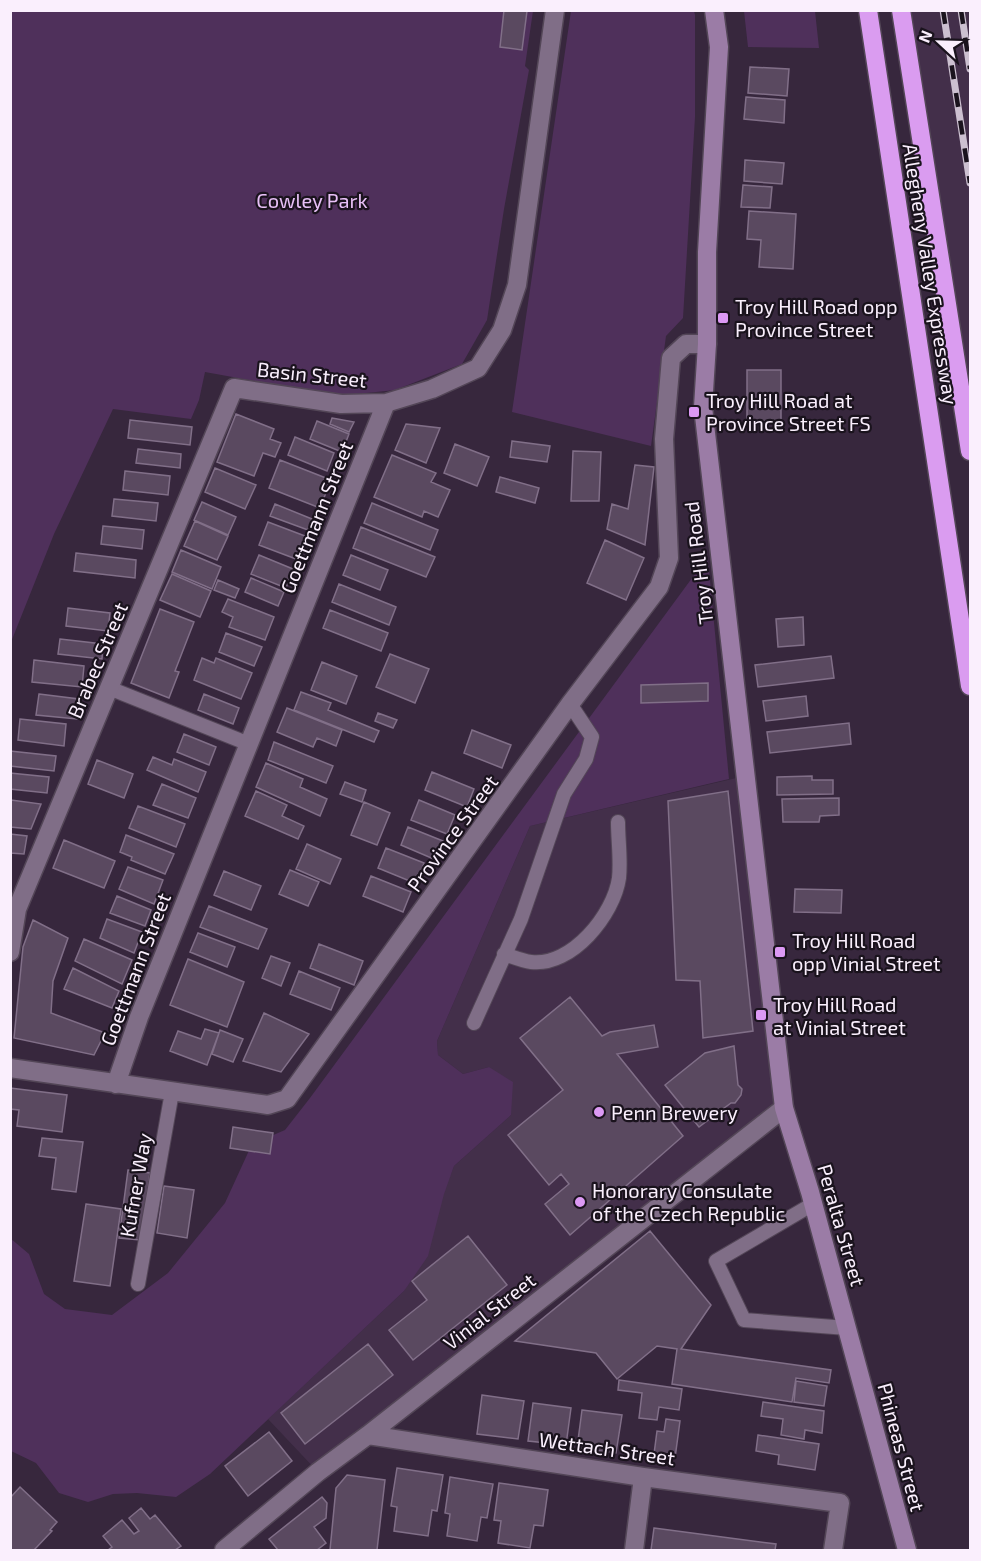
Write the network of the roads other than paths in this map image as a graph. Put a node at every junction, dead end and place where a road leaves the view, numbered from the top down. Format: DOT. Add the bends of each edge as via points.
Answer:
graph roads {
  1 [pos="555,10"];
  2 [pos="714,10"];
  3 [pos="868,10"];
  4 [pos="901,10"];
  5 [pos="707,344"];
  6 [pos="234,388"];
  7 [pos="386,403"];
  8 [pos="970,451"];
  9 [pos="970,686"];
  10 [pos="109,688"];
  11 [pos="570,705"];
  12 [pos="249,744"];
  13 [pos="618,822"];
  14 [pos="10,952"];
  15 [pos="504,954"];
  16 [pos="474,1023"];
  17 [pos="10,1068"];
  18 [pos="116,1084"];
  19 [pos="172,1092"];
  20 [pos="784,1108"];
  21 [pos="813,1204"];
  22 [pos="138,1284"];
  23 [pos="847,1328"];
  24 [pos="854,1355"];
  25 [pos="368,1435"];
  26 [pos="643,1477"];
  27 [pos="224,1551"];
  28 [pos="634,1551"];
  29 [pos="833,1551"];
  30 [pos="907,1551"];
  1 -- 7 [label="street" via="517,285 502,330 478,368 432,389"];
  2 -- 5 [label="street, Troy Hill Road" via="719,47 707,252"];
  3 -- 9 [label="highway, Allegheny Valley Expressway"];
  4 -- 8 [label="highway, Allegheny Valley Expressway"];
  5 -- 11 [label="street, Province Street" via="686,344 671,358 664,439 669,558 659,587"];
  5 -- 20 [label="street, Troy Hill Road" via="703,407"];
  6 -- 7 [label="street, Basin Street" via="341,404"];
  6 -- 10 [label="street, Brabec Street"];
  7 -- 12 [label="street, Goettmann Street"];
  10 -- 12 [label="lane"];
  10 -- 14 [label="street, Brabec Street" via="17,909"];
  11 -- 15 [label="lane" via="592,736 586,759 564,794"];
  11 -- 19 [label="street, Province Street" via="287,1099 268,1105"];
  12 -- 18 [label="street, Goettmann Street"];
  13 -- 15 [label="lane" via="619,878 611,901 588,937 572,951 552,959 532,962"];
  15 -- 16 [label="lane"];
  17 -- 18 [label="street, Province Street"];
  18 -- 19 [label="street, Province Street"];
  19 -- 22 [label="lane, Kufner Way"];
  20 -- 21 [label="street, Peralta Street"];
  20 -- 25 [label="street, Vinial Street"];
  21 -- 23 [label="street, Peralta Street"];
  21 -- 23 [label="lane" via="716,1261 744,1320"];
  23 -- 24 [label="street, Peralta Street"];
  24 -- 30 [label="street, Phineas Street"];
  25 -- 26 [label="street, Wettach Street"];
  25 -- 27 [label="street, Vinial Street"];
  26 -- 28 [label="street"];
  26 -- 29 [label="street, Wettach Street" via="840,1503"];
}
